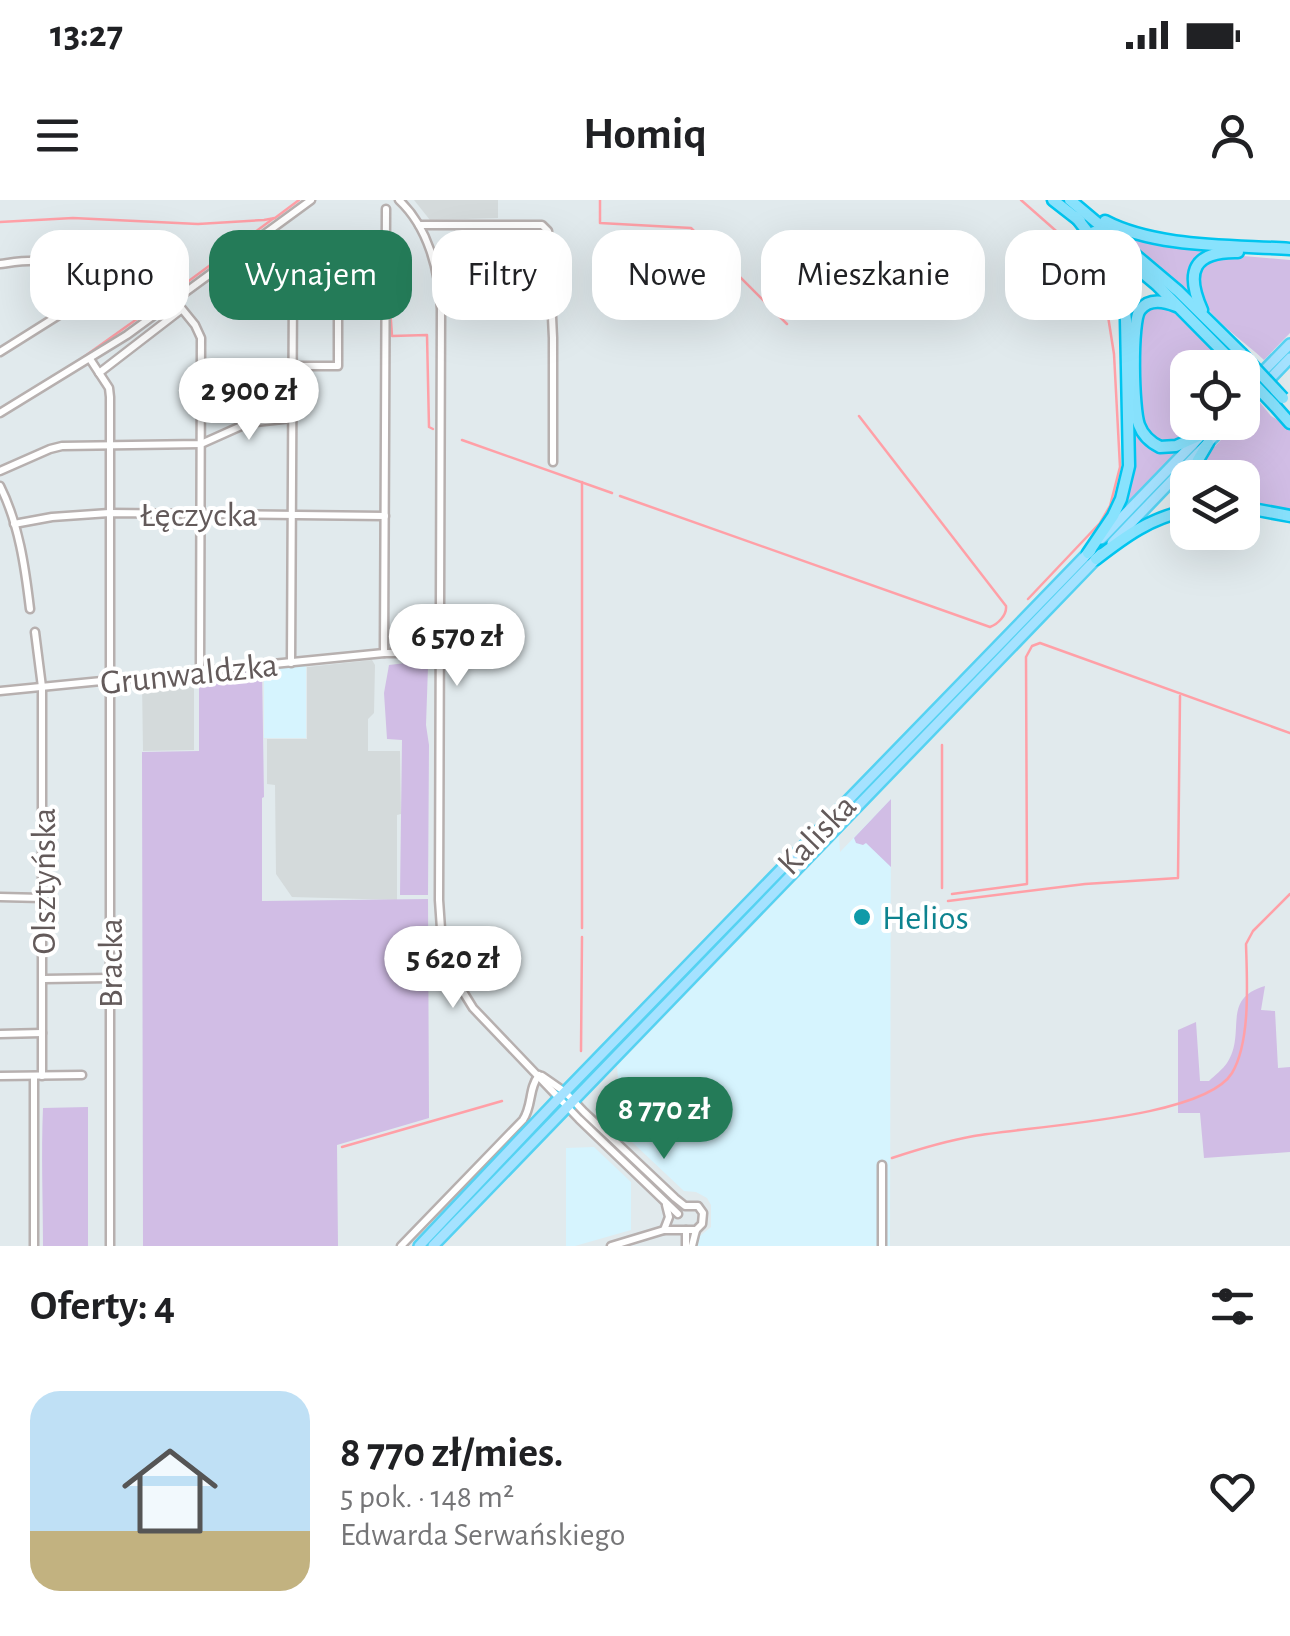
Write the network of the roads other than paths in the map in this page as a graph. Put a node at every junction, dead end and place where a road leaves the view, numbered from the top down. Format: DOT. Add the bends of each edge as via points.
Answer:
graph roads {
  1 [pos="310,200"];
  2 [pos="399,200"];
  3 [pos="1053,200"];
  4 [pos="1075,208"];
  5 [pos="386,209"];
  6 [pos="419,225"];
  7 [pos="386,230"];
  8 [pos="1290,253"];
  9 [pos="0,264"];
  10 [pos="1181,309"];
  11 [pos="1204,316"];
  12 [pos="293,320"];
  13 [pos="338,320"];
  14 [pos="386,320"];
  15 [pos="1290,344"];
  16 [pos="1225,350"];
  17 [pos="1229,350"];
  18 [pos="0,352"];
  19 [pos="90,358"];
  20 [pos="1290,358"];
  21 [pos="292,366"];
  22 [pos="99,372"];
  23 [pos="1260,375"];
  24 [pos="1260,383"];
  25 [pos="1260,383"];
  26 [pos="1260,389"];
  27 [pos="1282,403"];
  28 [pos="0,412"];
  29 [pos="292,418"];
  30 [pos="1290,423"];
  31 [pos="1198,440"];
  32 [pos="1203,440"];
  33 [pos="109,444"];
  34 [pos="201,444"];
  35 [pos="553,462"];
  36 [pos="0,471"];
  37 [pos="0,486"];
  38 [pos="1260,513"];
  39 [pos="109,514"];
  40 [pos="291,514"];
  41 [pos="202,515"];
  42 [pos="1170,515"];
  43 [pos="385,516"];
  44 [pos="1290,519"];
  45 [pos="14,524"];
  46 [pos="1092,556"];
  47 [pos="30,608"];
  48 [pos="35,632"];
  49 [pos="384,653"];
  50 [pos="438,653"];
  51 [pos="291,663"];
  52 [pos="200,672"];
  53 [pos="110,681"];
  54 [pos="42,687"];
  55 [pos="0,691"];
  56 [pos="0,897"];
  57 [pos="43,898"];
  58 [pos="110,978"];
  59 [pos="44,979"];
  60 [pos="42,1033"];
  61 [pos="0,1034"];
  62 [pos="82,1075"];
  63 [pos="539,1075"];
  64 [pos="0,1076"];
  65 [pos="38,1076"];
  66 [pos="566,1099"];
  67 [pos="579,1119"];
  68 [pos="550,1124"];
  69 [pos="882,1165"];
  70 [pos="664,1200"];
  71 [pos="685,1206"];
  72 [pos="678,1216"];
  73 [pos="664,1230"];
  74 [pos="685,1230"];
  75 [pos="696,1230"];
  76 [pos="34,1246"];
  77 [pos="110,1246"];
  78 [pos="401,1246"];
  79 [pos="419,1246"];
  80 [pos="433,1246"];
  81 [pos="611,1246"];
  82 [pos="689,1246"];
  83 [pos="882,1246"];
  1 -- 19 [label="street"];
  2 -- 6 [label="street"];
  3 -- 4 [label="highway"];
  4 -- 8 [label="highway" via="1139,235"];
  4 -- 10 [label="highway"];
  4 -- 11 [label="highway"];
  4 -- 46 [label="highway" via="1116,274 1126,320 1129,466"];
  5 -- 7 [label="street"];
  6 -- 35 [label="street" via="542,225 548,231"];
  6 -- 50 [label="street" via="441,309"];
  8 -- 11 [label="highway" via="1206,257 1192,284"];
  9 -- 18 [label="street" via="40,259 74,276 78,289 70,308"];
  10 -- 16 [label="highway"];
  10 -- 31 [label="highway" via="1155,302 1137,314 1136,412 1142,432 1160,447"];
  11 -- 17 [label="highway"];
  12 -- 21 [label="street"];
  13 -- 21 [label="street" via="338,366"];
  14 -- 43 [label="street"];
  15 -- 23 [label="main road"];
  19 -- 22 [label="street"];
  19 -- 28 [label="street"];
  20 -- 26 [label="main road"];
  21 -- 29 [label="street"];
  22 -- 33 [label="street, Bracka" via="108,388"];
  22 -- 34 [label="street" via="182,308 201,338"];
  24 -- 27 [label="highway, bridge"];
  25 -- 27 [label="highway, bridge"];
  27 -- 30 [label="highway"];
  29 -- 34 [label="street" via="248,423"];
  29 -- 40 [label="street"];
  32 -- 46 [label="main road, Kaliska"];
  33 -- 34 [label="street"];
  33 -- 36 [label="street" via="62,446"];
  33 -- 39 [label="street, Bracka"];
  34 -- 41 [label="street"];
  37 -- 45 [label="street"];
  38 -- 44 [label="highway"];
  39 -- 41 [label="street, Łęczycka"];
  39 -- 45 [label="street, Łęczycka"];
  39 -- 53 [label="street, Bracka"];
  40 -- 41 [label="street, Łęczycka"];
  40 -- 43 [label="street, Łęczycka"];
  40 -- 51 [label="street"];
  41 -- 52 [label="street"];
  42 -- 46 [label="highway"];
  43 -- 49 [label="street"];
  45 -- 47 [label="street"];
  46 -- 66 [label="main road, Kaliska"];
  48 -- 54 [label="street, Olsztyńska"];
  49 -- 50 [label="street, Grunwaldzka"];
  49 -- 51 [label="street, Grunwaldzka"];
  50 -- 63 [label="street" via="442,940 473,1008"];
  51 -- 52 [label="street, Grunwaldzka"];
  52 -- 53 [label="street, Grunwaldzka"];
  53 -- 54 [label="street, Grunwaldzka"];
  53 -- 58 [label="street, Bracka"];
  54 -- 55 [label="street, Grunwaldzka"];
  54 -- 57 [label="street, Olsztyńska"];
  56 -- 57 [label="street"];
  57 -- 59 [label="street, Olsztyńska"];
  58 -- 59 [label="street"];
  58 -- 77 [label="street, Bracka"];
  59 -- 60 [label="street, Olsztyńska"];
  60 -- 61 [label="street"];
  60 -- 65 [label="street, Olsztyńska"];
  62 -- 65 [label="street"];
  63 -- 66 [label="street"];
  63 -- 78 [label="street" via="523,1120"];
  64 -- 65 [label="street"];
  65 -- 76 [label="street, Olsztyńska"];
  66 -- 67 [label="street"];
  66 -- 68 [label="main road, Kaliska"];
  66 -- 71 [label="street"];
  66 -- 79 [label="main road, Kaliska"];
  67 -- 68 [label="street"];
  67 -- 70 [label="street"];
  68 -- 80 [label="main road, Kaliska"];
  69 -- 83 [label="street"];
  70 -- 72 [label="street"];
  70 -- 73 [label="street"];
  71 -- 72 [label="street"];
  71 -- 75 [label="street" via="703,1213"];
  72 -- 73 [label="street"];
  72 -- 74 [label="street"];
  73 -- 74 [label="street"];
  73 -- 81 [label="street"];
  74 -- 75 [label="street"];
  74 -- 82 [label="street"];
  75 -- 82 [label="street"];
}
